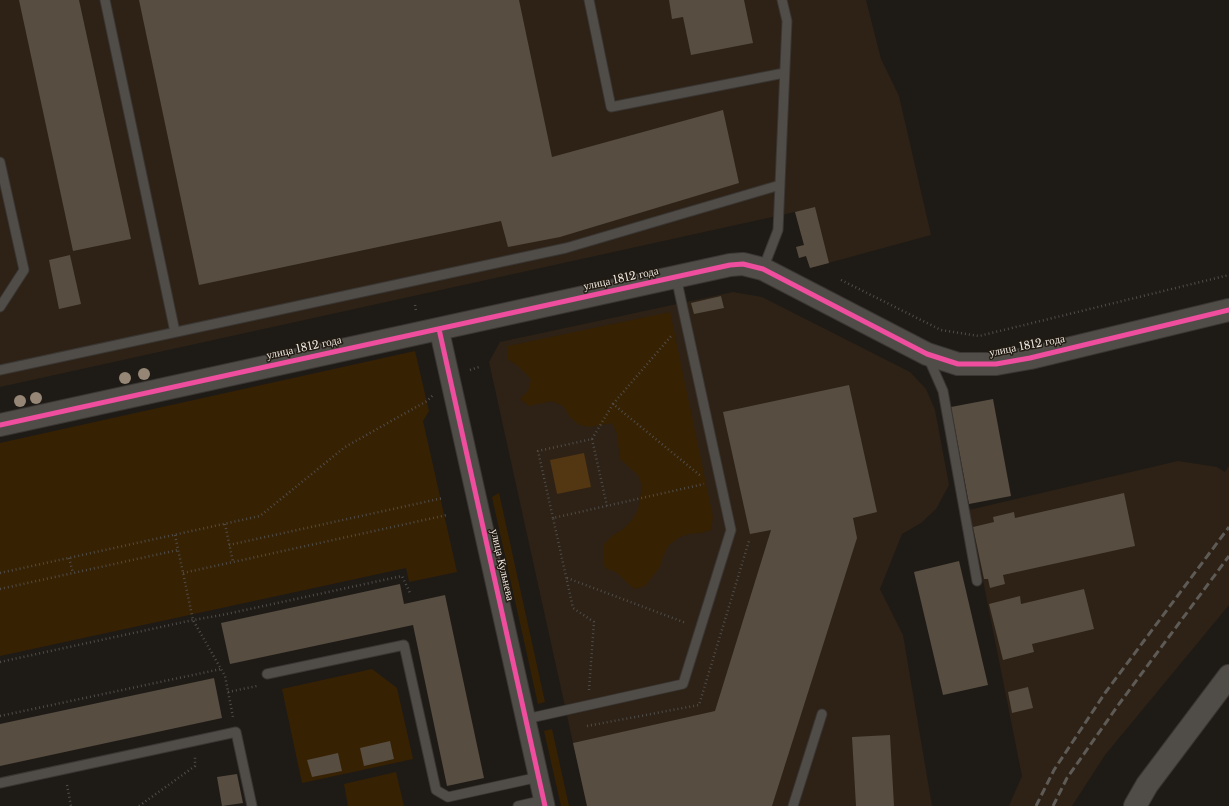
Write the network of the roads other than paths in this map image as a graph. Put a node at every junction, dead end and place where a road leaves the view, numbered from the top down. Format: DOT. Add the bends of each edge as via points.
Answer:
graph roads {
  1 [pos="105,0"];
  2 [pos="589,0"];
  3 [pos="782,0"];
  4 [pos="784,73"];
  5 [pos="0,162"];
  6 [pos="780,185"];
  7 [pos="763,269"];
  8 [pos="676,277"];
  9 [pos="0,307"];
  10 [pos="1229,310"];
  11 [pos="439,329"];
  12 [pos="175,332"];
  13 [pos="927,354"];
  14 [pos="0,370"];
  15 [pos="0,425"];
  16 [pos="977,581"];
  17 [pos="267,674"];
  18 [pos="1229,676"];
  19 [pos="822,714"];
  20 [pos="526,719"];
  21 [pos="539,777"];
  22 [pos="0,783"];
  23 [pos="545,803"];
  24 [pos="252,806"];
  25 [pos="518,806"];
  26 [pos="793,806"];
  27 [pos="1135,806"];
  1 -- 12 [label="lane"];
  2 -- 4 [label="lane" via="611,107"];
  3 -- 4 [label="lane" via="787,21"];
  4 -- 6 [label="lane"];
  5 -- 9 [label="lane" via="24,270"];
  6 -- 7 [label="lane" via="778,230"];
  6 -- 12 [label="lane" via="566,248"];
  7 -- 8 [label="street, улица 1812 года" via="743,264 730,265"];
  7 -- 13 [label="street, улица 1812 года"];
  8 -- 11 [label="street, улица 1812 года"];
  8 -- 20 [label="lane" via="731,530 683,684"];
  10 -- 13 [label="street, улица 1812 года" via="996,364 958,364"];
  11 -- 15 [label="street, улица 1812 года"];
  11 -- 20 [label="street, улица Кульнева"];
  12 -- 14 [label="lane"];
  13 -- 16 [label="lane" via="943,391"];
  17 -- 21 [label="lane" via="404,645 436,790 448,797"];
  18 -- 27 [label="street" via="1147,785"];
  19 -- 26 [label="lane"];
  20 -- 21 [label="street, улица Кульнева"];
  21 -- 23 [label="street, улица Кульнева"];
  22 -- 24 [label="lane" via="236,732"];
  23 -- 25 [label="lane"];
}
